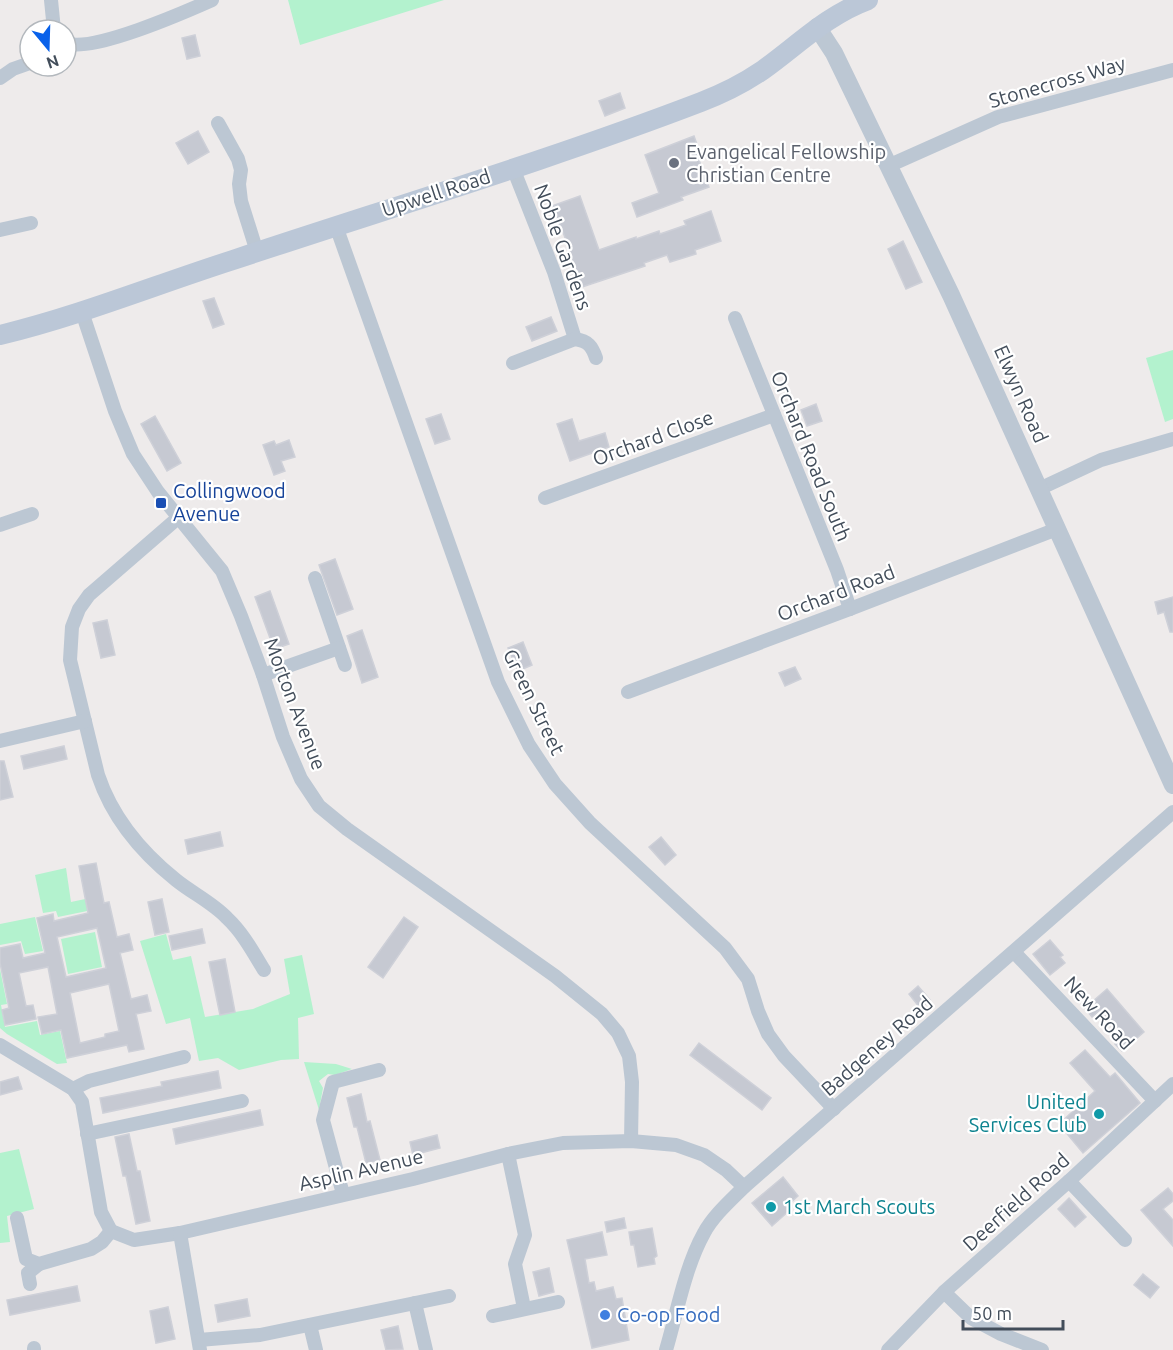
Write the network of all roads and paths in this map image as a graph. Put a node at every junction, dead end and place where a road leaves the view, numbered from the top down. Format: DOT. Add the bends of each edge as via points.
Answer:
graph roads {
  1 [pos="51,0"];
  2 [pos="212,0"];
  3 [pos="856,2"];
  4 [pos="53,18"];
  5 [pos="817,27"];
  6 [pos="78,45"];
  7 [pos="18,67"];
  8 [pos="1173,70"];
  9 [pos="0,78"];
  10 [pos="218,123"];
  11 [pos="888,166"];
  12 [pos="513,168"];
  13 [pos="31,223"];
  14 [pos="336,226"];
  15 [pos="0,230"];
  16 [pos="257,252"];
  17 [pos="82,312"];
  18 [pos="735,318"];
  19 [pos="0,335"];
  20 [pos="575,339"];
  21 [pos="596,358"];
  22 [pos="513,363"];
  23 [pos="774,415"];
  24 [pos="1173,439"];
  25 [pos="1039,489"];
  26 [pos="545,498"];
  27 [pos="32,514"];
  28 [pos="179,517"];
  29 [pos="0,525"];
  30 [pos="1057,528"];
  31 [pos="315,578"];
  32 [pos="850,609"];
  33 [pos="339,648"];
  34 [pos="345,665"];
  35 [pos="263,675"];
  36 [pos="628,692"];
  37 [pos="85,721"];
  38 [pos="0,741"];
  39 [pos="1173,785"];
  40 [pos="1173,812"];
  41 [pos="1014,952"];
  42 [pos="264,970"];
  43 [pos="0,1045"];
  44 [pos="184,1057"];
  45 [pos="379,1070"];
  46 [pos="1173,1084"];
  47 [pos="73,1089"];
  48 [pos="242,1101"];
  49 [pos="1155,1101"];
  50 [pos="834,1109"];
  51 [pos="87,1134"];
  52 [pos="631,1142"];
  53 [pos="508,1154"];
  54 [pos="1069,1181"];
  55 [pos="744,1187"];
  56 [pos="343,1194"];
  57 [pos="17,1218"];
  58 [pos="111,1231"];
  59 [pos="180,1233"];
  60 [pos="1125,1240"];
  61 [pos="39,1264"];
  62 [pos="30,1284"];
  63 [pos="944,1292"];
  64 [pos="449,1296"];
  65 [pos="558,1302"];
  66 [pos="415,1303"];
  67 [pos="524,1308"];
  68 [pos="493,1316"];
  69 [pos="310,1324"];
  70 [pos="200,1345"];
  71 [pos="316,1350"];
  72 [pos="426,1350"];
  73 [pos="666,1350"];
  74 [pos="888,1350"];
  75 [pos="1042,1350"];
  1 -- 4 [label="street"];
  2 -- 6 [label="street" via="167,21"];
  3 -- 5 [label="main road, Upwell Road"];
  5 -- 11 [label="street, Elwyn Road" via="834,53"];
  5 -- 12 [label="main road, Upwell Road" via="762,71 720,94"];
  7 -- 9 [label="street"];
  8 -- 11 [label="street, Stonecross Way" via="1024,108"];
  10 -- 16 [label="street" via="238,159 241,201"];
  11 -- 25 [label="street, Elwyn Road"];
  12 -- 14 [label="main road, Upwell Road"];
  12 -- 20 [label="street, Noble Gardens" via="554,272"];
  13 -- 15 [label="street"];
  14 -- 16 [label="main road, Upwell Road"];
  14 -- 50 [label="street, Green Street" via="498,682 529,745 555,784 590,823 725,948 748,978 768,1034"];
  16 -- 17 [label="main road, Upwell Road"];
  17 -- 19 [label="main road, Upwell Road"];
  17 -- 28 [label="street, Morton Avenue" via="133,454"];
  18 -- 23 [label="street, Orchard Road South"];
  20 -- 21 [label="street, Noble Gardens" via="592,346"];
  20 -- 22 [label="street, Noble Gardens"];
  23 -- 26 [label="street, Orchard Close"];
  23 -- 32 [label="street, Orchard Road South"];
  24 -- 25 [label="street" via="1101,460"];
  25 -- 30 [label="street, Elwyn Road"];
  27 -- 29 [label="street"];
  28 -- 35 [label="street, Morton Avenue" via="222,571"];
  28 -- 37 [label="street" via="89,595 79,609 72,627 70,660"];
  30 -- 32 [label="street, Orchard Road"];
  30 -- 39 [label="street, Elwyn Road"];
  31 -- 33 [label="street"];
  32 -- 36 [label="street, Orchard Road"];
  33 -- 34 [label="street"];
  33 -- 35 [label="street"];
  35 -- 52 [label="street, Morton Avenue" via="296,769 318,806 555,976 602,1014 618,1033 629,1056"];
  37 -- 38 [label="street"];
  37 -- 42 [label="street" via="102,788 141,849 226,917"];
  40 -- 41 [label="street, Badgeney Road"];
  41 -- 49 [label="street, New Road"];
  41 -- 50 [label="street, Badgeney Road"];
  43 -- 47 [label="street"];
  44 -- 47 [label="street" via="89,1081"];
  45 -- 56 [label="street" via="333,1082 322,1120"];
  46 -- 49 [label="street, Deerfield Road"];
  47 -- 51 [label="street" via="82,1101"];
  48 -- 51 [label="street"];
  49 -- 54 [label="street, Deerfield Road"];
  50 -- 55 [label="street, Badgeney Road"];
  51 -- 58 [label="street" via="101,1212"];
  52 -- 53 [label="street, Asplin Avenue" via="562,1143"];
  52 -- 55 [label="street, Asplin Avenue" via="676,1145 704,1155"];
  53 -- 56 [label="street, Asplin Avenue"];
  53 -- 67 [label="street" via="525,1235 515,1264"];
  54 -- 60 [label="street"];
  54 -- 63 [label="street, Deerfield Road"];
  55 -- 73 [label="street, Badgeney Road" via="704,1233"];
  56 -- 59 [label="street, Asplin Avenue"];
  57 -- 61 [label="street" via="26,1259"];
  58 -- 59 [label="street, Asplin Avenue" via="134,1240"];
  58 -- 61 [label="street" via="91,1250"];
  59 -- 70 [label="street"];
  61 -- 62 [label="street" via="28,1273"];
  63 -- 74 [label="street, Deerfield Road"];
  63 -- 75 [label="street" via="971,1318"];
  64 -- 66 [label="street"];
  65 -- 67 [label="street"];
  66 -- 69 [label="street"];
  66 -- 72 [label="street"];
  67 -- 68 [label="street"];
  69 -- 70 [label="street"];
  69 -- 71 [label="street"];
}
